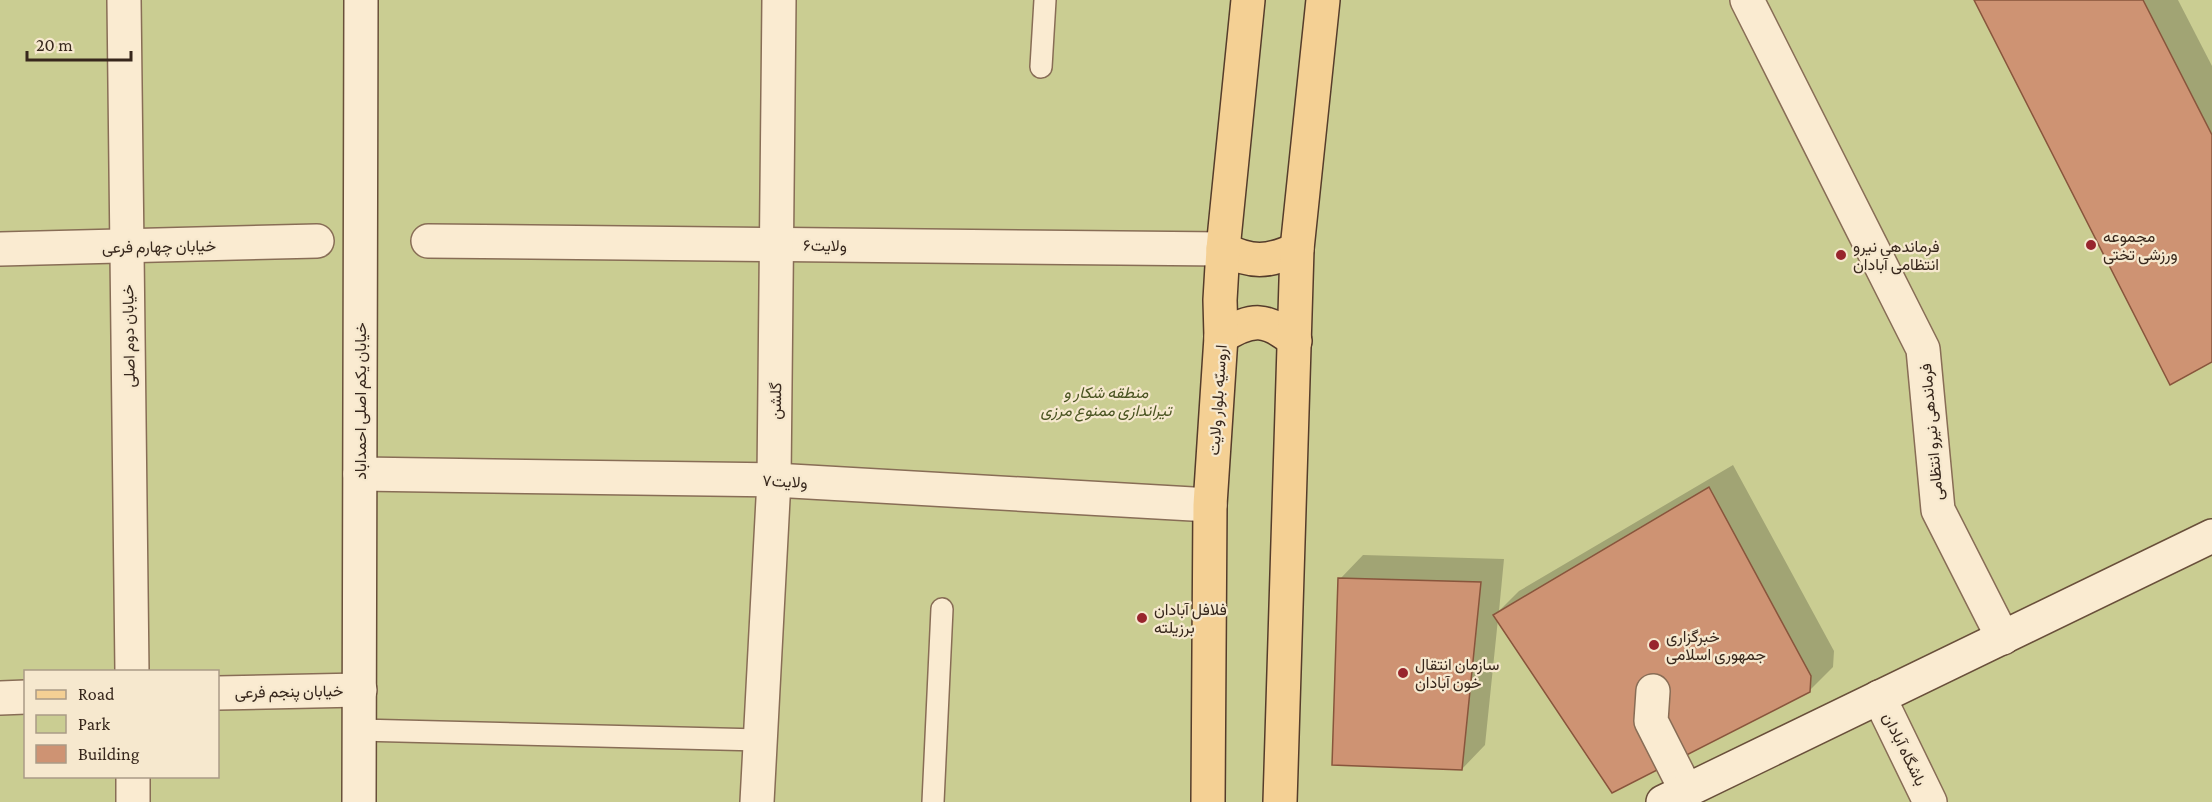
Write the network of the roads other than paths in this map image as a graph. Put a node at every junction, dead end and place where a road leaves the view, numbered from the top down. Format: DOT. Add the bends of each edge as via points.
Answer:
graph roads {
  1 [pos="124,0"];
  2 [pos="361,0"];
  3 [pos="779,0"];
  4 [pos="1045,0"];
  5 [pos="1248,0"];
  6 [pos="1323,0"];
  7 [pos="1747,0"];
  8 [pos="1041,67"];
  9 [pos="317,241"];
  10 [pos="428,241"];
  11 [pos="776,244"];
  12 [pos="127,247"];
  13 [pos="0,249"];
  14 [pos="1222,249"];
  15 [pos="1297,249"];
  16 [pos="1221,337"];
  17 [pos="1295,341"];
  18 [pos="360,474"];
  19 [pos="774,480"];
  20 [pos="1210,505"];
  21 [pos="2212,536"];
  22 [pos="942,609"];
  23 [pos="2003,638"];
  24 [pos="132,670"];
  25 [pos="360,690"];
  26 [pos="1653,691"];
  27 [pos="219,693"];
  28 [pos="24,697"];
  29 [pos="1879,697"];
  30 [pos="0,698"];
  31 [pos="359,730"];
  32 [pos="760,740"];
  33 [pos="133,778"];
  34 [pos="1675,796"];
  35 [pos="133,802"];
  36 [pos="359,802"];
  37 [pos="757,802"];
  38 [pos="933,802"];
  39 [pos="1208,802"];
  40 [pos="1280,802"];
  41 [pos="1930,802"];
  1 -- 12 [label="street, خیابان دوم اصلی"];
  2 -- 18 [label="street, خیابان یکم اصلی احمداباد"];
  3 -- 11 [label="street, گلشن"];
  4 -- 8 [label="lane"];
  5 -- 14 [label="main road, اروسیّه بلوار ولایت"];
  6 -- 15 [label="main road"];
  7 -- 23 [label="street, فرماندهی نیرو انتظامی" via="1923,349 1938,510"];
  9 -- 12 [label="street, خیابان چهارم فرعی"];
  10 -- 11 [label="street, ولایت۶"];
  11 -- 14 [label="street, ولایت۶"];
  11 -- 19 [label="street, گلشن"];
  12 -- 13 [label="street, خیابان چهارم فرعی"];
  12 -- 24 [label="street, خیابان دوم اصلی"];
  14 -- 15 [label="main road" via="1260,260 1279,258"];
  14 -- 16 [label="main road, اروسیّه بلوار ولایت"];
  15 -- 17 [label="main road"];
  16 -- 17 [label="main road" via="1239,326 1259,322 1279,328"];
  16 -- 20 [label="main road, اروسیّه بلوار ولایت"];
  17 -- 40 [label="main road"];
  18 -- 19 [label="street, ولایت۷"];
  18 -- 25 [label="street, خیابان یکم اصلی احمداباد"];
  19 -- 20 [label="street, ولایت۷"];
  19 -- 32 [label="street, گلشن"];
  20 -- 39 [label="main road, اروسیّه بلوار ولایت"];
  21 -- 23 [label="street"];
  22 -- 38 [label="lane"];
  23 -- 29 [label="street"];
  25 -- 27 [label="street, خیابان پنجم فرعی"];
  25 -- 31 [label="street, خیابان یکم اصلی احمداباد"];
  26 -- 34 [label="street" via="1651,721"];
  28 -- 30 [label="street"];
  29 -- 34 [label="street"];
  29 -- 41 [label="street, باشگاه آبادان"];
  31 -- 32 [label="lane"];
  31 -- 36 [label="street, خیابان یکم اصلی احمداباد"];
  32 -- 37 [label="street, گلشن"];
  33 -- 35 [label="street"];
}
